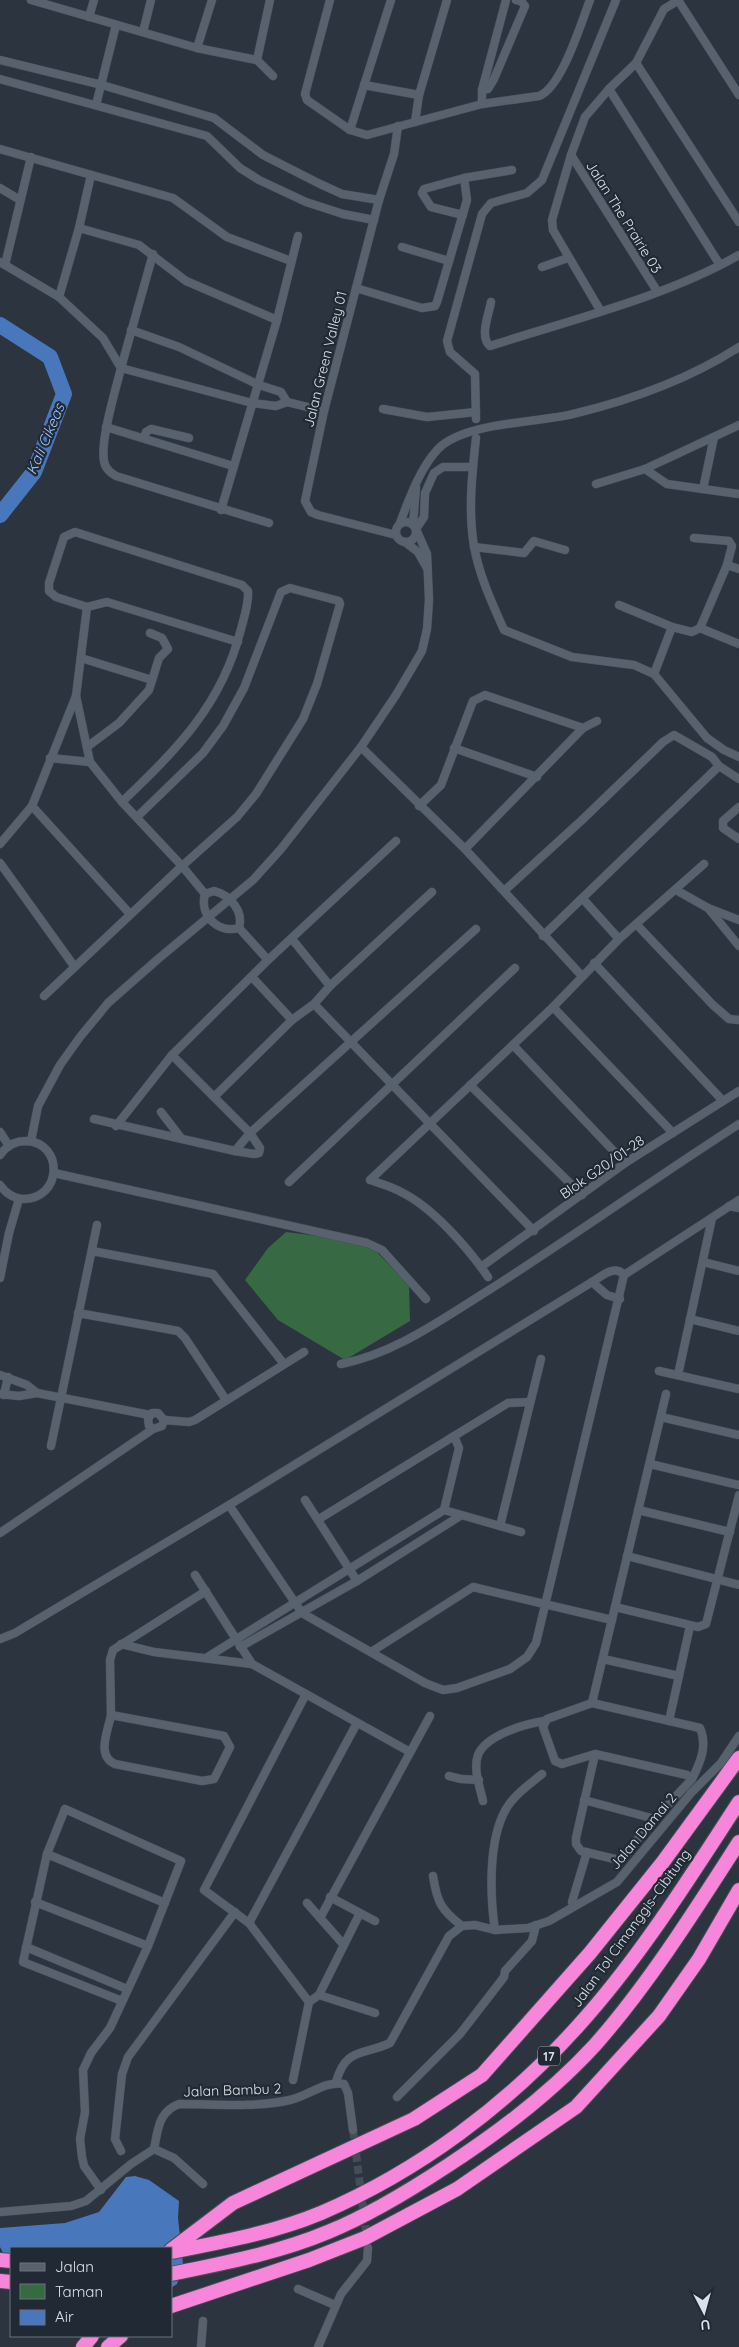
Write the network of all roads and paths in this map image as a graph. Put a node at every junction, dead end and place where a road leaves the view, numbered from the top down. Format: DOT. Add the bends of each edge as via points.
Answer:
graph roads {
  1 [pos="32,0"];
  2 [pos="94,0"];
  3 [pos="152,0"];
  4 [pos="212,0"];
  5 [pos="270,0"];
  6 [pos="330,0"];
  7 [pos="391,0"];
  8 [pos="446,0"];
  9 [pos="506,0"];
  10 [pos="516,0"];
  11 [pos="590,0"];
  12 [pos="616,0"];
  13 [pos="665,0"];
  14 [pos="678,0"];
  15 [pos="664,9"];
  16 [pos="89,17"];
  17 [pos="116,25"];
  18 [pos="143,32"];
  19 [pos="197,48"];
  20 [pos="0,60"];
  21 [pos="257,60"];
  22 [pos="636,63"];
  23 [pos="273,76"];
  24 [pos="0,79"];
  25 [pos="102,85"];
  26 [pos="364,85"];
  27 [pos="609,89"];
  28 [pos="482,90"];
  29 [pos="419,95"];
  30 [pos="739,95"];
  31 [pos="482,104"];
  32 [pos="96,106"];
  33 [pos="415,122"];
  34 [pos="398,126"];
  35 [pos="350,130"];
  36 [pos="0,149"];
  37 [pos="571,155"];
  38 [pos="31,157"];
  39 [pos="512,170"];
  40 [pos="91,175"];
  41 [pos="464,178"];
  42 [pos="0,188"];
  43 [pos="20,200"];
  44 [pos="379,200"];
  45 [pos="463,214"];
  46 [pos="374,220"];
  47 [pos="739,222"];
  48 [pos="80,228"];
  49 [pos="298,236"];
  50 [pos="402,247"];
  51 [pos="153,254"];
  52 [pos="568,258"];
  53 [pos="738,258"];
  54 [pos="291,261"];
  55 [pos="449,261"];
  56 [pos="2,264"];
  57 [pos="720,265"];
  58 [pos="542,267"];
  59 [pos="356,288"];
  60 [pos="657,291"];
  61 [pos="59,297"];
  62 [pos="491,302"];
  63 [pos="600,310"];
  64 [pos="277,320"];
  65 [pos="131,330"];
  66 [pos="739,348"];
  67 [pos="121,368"];
  68 [pos="259,385"];
  69 [pos="252,402"];
  70 [pos="287,402"];
  71 [pos="383,409"];
  72 [pos="324,411"];
  73 [pos="739,425"];
  74 [pos="106,427"];
  75 [pos="714,437"];
  76 [pos="144,438"];
  77 [pos="189,438"];
  78 [pos="476,438"];
  79 [pos="233,466"];
  80 [pos="473,466"];
  81 [pos="645,469"];
  82 [pos="596,484"];
  83 [pos="416,485"];
  84 [pos="703,489"];
  85 [pos="739,494"];
  86 [pos="221,510"];
  87 [pos="269,523"];
  88 [pos="400,523"];
  89 [pos="415,527"];
  90 [pos="396,535"];
  91 [pos="694,538"];
  92 [pos="405,542"];
  93 [pos="474,547"];
  94 [pos="565,550"];
  95 [pos="727,565"];
  96 [pos="739,569"];
  97 [pos="428,572"];
  98 [pos="619,605"];
  99 [pos="87,607"];
  100 [pos="672,627"];
  101 [pos="700,628"];
  102 [pos="150,633"];
  103 [pos="238,642"];
  104 [pos="739,644"];
  105 [pos="81,658"];
  106 [pos="654,674"];
  107 [pos="152,680"];
  108 [pos="76,696"];
  109 [pos="598,721"];
  110 [pos="583,728"];
  111 [pos="87,747"];
  112 [pos="361,747"];
  113 [pos="454,748"];
  114 [pos="739,757"];
  115 [pos="50,758"];
  116 [pos="90,762"];
  117 [pos="720,766"];
  118 [pos="537,777"];
  119 [pos="739,779"];
  120 [pos="122,802"];
  121 [pos="32,806"];
  122 [pos="420,806"];
  123 [pos="739,807"];
  124 [pos="138,816"];
  125 [pos="739,839"];
  126 [pos="396,841"];
  127 [pos="0,844"];
  128 [pos="465,849"];
  129 [pos="0,863"];
  130 [pos="704,864"];
  131 [pos="182,866"];
  132 [pos="676,890"];
  133 [pos="504,891"];
  134 [pos="432,892"];
  135 [pos="205,894"];
  136 [pos="583,898"];
  137 [pos="230,900"];
  138 [pos="708,908"];
  139 [pos="130,914"];
  140 [pos="209,917"];
  141 [pos="739,920"];
  142 [pos="637,924"];
  143 [pos="238,928"];
  144 [pos="476,929"];
  145 [pos="543,936"];
  146 [pos="292,939"];
  147 [pos="619,939"];
  148 [pos="739,946"];
  149 [pos="268,960"];
  150 [pos="594,963"];
  151 [pos="74,966"];
  152 [pos="515,968"];
  153 [pos="582,976"];
  154 [pos="252,977"];
  155 [pos="330,986"];
  156 [pos="44,996"];
  157 [pos="314,1004"];
  158 [pos="553,1007"];
  159 [pos="292,1020"];
  160 [pos="739,1020"];
  161 [pos="351,1042"];
  162 [pos="513,1045"];
  163 [pos="172,1055"];
  164 [pos="391,1084"];
  165 [pos="470,1085"];
  166 [pos="739,1092"];
  167 [pos="214,1097"];
  168 [pos="723,1101"];
  169 [pos="161,1112"];
  170 [pos="94,1120"];
  171 [pos="430,1124"];
  172 [pos="739,1124"];
  173 [pos="116,1126"];
  174 [pos="0,1132"];
  175 [pos="250,1133"];
  176 [pos="673,1133"];
  177 [pos="181,1138"];
  178 [pos="31,1141"];
  179 [pos="9,1146"];
  180 [pos="235,1151"];
  181 [pos="0,1155"];
  182 [pos="626,1163"];
  183 [pos="54,1174"];
  184 [pos="289,1182"];
  185 [pos="0,1185"];
  186 [pos="582,1195"];
  187 [pos="18,1199"];
  188 [pos="739,1200"];
  189 [pos="729,1206"];
  190 [pos="739,1208"];
  191 [pos="712,1218"];
  192 [pos="97,1225"];
  193 [pos="534,1231"];
  194 [pos="92,1251"];
  195 [pos="703,1262"];
  196 [pos="481,1267"];
  197 [pos="739,1271"];
  198 [pos="624,1274"];
  199 [pos="488,1277"];
  200 [pos="0,1278"];
  201 [pos="592,1282"];
  202 [pos="426,1299"];
  203 [pos="620,1299"];
  204 [pos="78,1313"];
  205 [pos="690,1319"];
  206 [pos="739,1331"];
  207 [pos="304,1352"];
  208 [pos="541,1359"];
  209 [pos="284,1364"];
  210 [pos="341,1364"];
  211 [pos="659,1371"];
  212 [pos="678,1375"];
  213 [pos="4,1376"];
  214 [pos="739,1390"];
  215 [pos="37,1393"];
  216 [pos="2,1394"];
  217 [pos="666,1394"];
  218 [pos="61,1397"];
  219 [pos="226,1400"];
  220 [pos="530,1402"];
  221 [pos="150,1415"];
  222 [pos="661,1417"];
  223 [pos="164,1420"];
  224 [pos="153,1429"];
  225 [pos="739,1435"];
  226 [pos="454,1436"];
  227 [pos="51,1446"];
  228 [pos="650,1464"];
  229 [pos="739,1485"];
  230 [pos="739,1496"];
  231 [pos="305,1500"];
  232 [pos="229,1505"];
  233 [pos="444,1510"];
  234 [pos="638,1510"];
  235 [pos="460,1516"];
  236 [pos="319,1519"];
  237 [pos="500,1526"];
  238 [pos="522,1532"];
  239 [pos="730,1532"];
  240 [pos="0,1533"];
  241 [pos="627,1556"];
  242 [pos="349,1568"];
  243 [pos="195,1575"];
  244 [pos="719,1579"];
  245 [pos="357,1581"];
  246 [pos="739,1585"];
  247 [pos="206,1591"];
  248 [pos="295,1604"];
  249 [pos="546,1605"];
  250 [pos="615,1607"];
  251 [pos="302,1613"];
  252 [pos="612,1620"];
  253 [pos="690,1626"];
  254 [pos="0,1639"];
  255 [pos="235,1639"];
  256 [pos="121,1644"];
  257 [pos="240,1647"];
  258 [pos="371,1652"];
  259 [pos="206,1658"];
  260 [pos="603,1660"];
  261 [pos="252,1664"];
  262 [pos="679,1676"];
  263 [pos="306,1694"];
  264 [pos="592,1703"];
  265 [pos="111,1715"];
  266 [pos="430,1716"];
  267 [pos="544,1721"];
  268 [pos="669,1721"];
  269 [pos="357,1723"];
  270 [pos="739,1736"];
  271 [pos="410,1752"];
  272 [pos="595,1754"];
  273 [pos="739,1758"];
  274 [pos="542,1774"];
  275 [pos="449,1776"];
  276 [pos="692,1779"];
  277 [pos="479,1780"];
  278 [pos="584,1800"];
  279 [pos="483,1801"];
  280 [pos="739,1802"];
  281 [pos="655,1819"];
  282 [pos="739,1842"];
  283 [pos="586,1852"];
  284 [pos="47,1854"];
  285 [pos="434,1876"];
  286 [pos="739,1890"];
  287 [pos="330,1897"];
  288 [pos="35,1902"];
  289 [pos="165,1902"];
  290 [pos="572,1902"];
  291 [pos="307,1903"];
  292 [pos="234,1912"];
  293 [pos="360,1913"];
  294 [pos="320,1918"];
  295 [pos="376,1921"];
  296 [pos="249,1923"];
  297 [pos="462,1926"];
  298 [pos="536,1926"];
  299 [pos="494,1930"];
  300 [pos="343,1944"];
  301 [pos="148,1946"];
  302 [pos="26,1947"];
  303 [pos="127,1989"];
  304 [pos="318,1995"];
  305 [pos="122,2001"];
  306 [pos="309,2002"];
  307 [pos="375,2013"];
  308 [pos="293,2080"];
  309 [pos="336,2082"];
  310 [pos="396,2097"];
  311 [pos="353,2130"];
  312 [pos="154,2149"];
  313 [pos="122,2152"];
  314 [pos="203,2184"];
  315 [pos="101,2190"];
  316 [pos="0,2212"];
  317 [pos="368,2248"];
  318 [pos="172,2250"];
  319 [pos="172,2251"];
  320 [pos="172,2274"];
  321 [pos="298,2288"];
  322 [pos="175,2304"];
  323 [pos="335,2305"];
  324 [pos="204,2321"];
  325 [pos="91,2337"];
  326 [pos="120,2337"];
  327 [pos="83,2347"];
  328 [pos="108,2347"];
  329 [pos="201,2347"];
  330 [pos="318,2347"];
  1 -- 16 [label="street"];
  2 -- 16 [label="street"];
  3 -- 18 [label="street"];
  4 -- 19 [label="street"];
  5 -- 21 [label="street"];
  6 -- 35 [label="street" via="304,94 307,100"];
  7 -- 26 [label="street"];
  8 -- 29 [label="street"];
  9 -- 28 [label="street"];
  10 -- 28 [label="street" via="525,6 494,79 488,89"];
  11 -- 31 [label="street" via="560,73 547,92"];
  12 -- 71 [label="street" via="542,180 527,193 491,203 482,214 447,341 450,352 475,374 476,416 427,417"];
  13 -- 15 [label="street"];
  14 -- 15 [label="street"];
  14 -- 30 [label="street"];
  15 -- 22 [label="street"];
  16 -- 17 [label="street"];
  17 -- 18 [label="street"];
  17 -- 25 [label="street"];
  18 -- 19 [label="street"];
  19 -- 21 [label="street"];
  20 -- 25 [label="street"];
  21 -- 23 [label="street"];
  22 -- 27 [label="street"];
  22 -- 47 [label="street"];
  24 -- 32 [label="street"];
  25 -- 32 [label="street"];
  25 -- 44 [label="street" via="214,118 263,154 320,184 342,194"];
  26 -- 29 [label="street"];
  26 -- 35 [label="street"];
  27 -- 37 [label="street" via="585,118"];
  27 -- 57 [label="street"];
  28 -- 31 [label="street"];
  29 -- 33 [label="street"];
  31 -- 33 [label="street"];
  32 -- 46 [label="street" via="207,136 240,168 259,180 306,202"];
  33 -- 34 [label="street"];
  34 -- 35 [label="street" via="367,136"];
  34 -- 44 [label="street, Jalan Green Valley 01" via="394,154"];
  36 -- 38 [label="street"];
  37 -- 52 [label="street" via="552,220 553,230"];
  37 -- 60 [label="street, Jalan The Prairie 03"];
  38 -- 40 [label="street"];
  38 -- 43 [label="street"];
  39 -- 41 [label="street"];
  40 -- 48 [label="street"];
  40 -- 54 [label="street" via="173,198 227,237"];
  41 -- 45 [label="street" via="468,194"];
  41 -- 45 [label="street" via="424,189 422,193 431,207"];
  42 -- 43 [label="street"];
  43 -- 56 [label="street"];
  44 -- 46 [label="street, Jalan Green Valley 01"];
  45 -- 55 [label="street"];
  46 -- 59 [label="street, Jalan Green Valley 01"];
  48 -- 51 [label="street" via="139,245"];
  48 -- 61 [label="street"];
  49 -- 54 [label="street"];
  50 -- 55 [label="street"];
  51 -- 64 [label="street" via="186,281"];
  51 -- 65 [label="street"];
  52 -- 58 [label="street"];
  52 -- 63 [label="street"];
  53 -- 57 [label="street"];
  54 -- 64 [label="street"];
  55 -- 59 [label="street" via="437,302 429,308"];
  56 -- 61 [label="street"];
  57 -- 60 [label="street"];
  59 -- 72 [label="street, Jalan Green Valley 01"];
  60 -- 63 [label="street"];
  61 -- 67 [label="street" via="103,338"];
  62 -- 63 [label="street" via="484,335 490,346"];
  64 -- 68 [label="street"];
  65 -- 67 [label="street"];
  65 -- 68 [label="street" via="179,347"];
  66 -- 83 [label="street" via="690,375 640,395 573,414 464,433 438,449"];
  67 -- 69 [label="street"];
  67 -- 74 [label="street"];
  68 -- 69 [label="street"];
  68 -- 70 [label="street" via="281,392"];
  69 -- 70 [label="street" via="276,406"];
  69 -- 79 [label="street"];
  70 -- 72 [label="street"];
  72 -- 90 [label="street, Jalan Green Valley 01" via="306,491 308,509 318,515"];
  73 -- 75 [label="street"];
  74 -- 76 [label="street"];
  74 -- 86 [label="street" via="104,463 116,476"];
  75 -- 81 [label="street"];
  75 -- 84 [label="street"];
  76 -- 77 [label="street" via="151,429"];
  76 -- 79 [label="street"];
  78 -- 80 [label="street"];
  79 -- 86 [label="street"];
  80 -- 89 [label="street" via="443,467 434,473 425,493 424,517"];
  80 -- 93 [label="street" via="471,507"];
  81 -- 82 [label="street"];
  81 -- 84 [label="street" via="663,483"];
  83 -- 88 [label="street"];
  83 -- 89 [label="street"];
  84 -- 85 [label="street"];
  86 -- 87 [label="street"];
  88 -- 89 [label="street" via="407,522"];
  88 -- 90 [label="street"];
  89 -- 92 [label="street" via="414,538"];
  89 -- 97 [label="street" via="426,549"];
  90 -- 92 [label="street"];
  91 -- 95 [label="street" via="732,543"];
  92 -- 97 [label="street" via="418,552"];
  93 -- 94 [label="street" via="524,554 534,541"];
  93 -- 106 [label="street" via="490,599 504,630 572,657 634,665"];
  95 -- 96 [label="street"];
  95 -- 101 [label="street"];
  97 -- 112 [label="street" via="428,629 422,652"];
  98 -- 100 [label="street"];
  99 -- 103 [label="street" via="107,602"];
  99 -- 103 [label="street" via="56,597 49,589 64,537 71,532 242,585 248,596"];
  99 -- 105 [label="street"];
  100 -- 101 [label="street" via="692,632"];
  100 -- 106 [label="street"];
  101 -- 104 [label="street"];
  102 -- 107 [label="street" via="162,638 168,649 159,658"];
  103 -- 120 [label="street" via="223,678 193,729"];
  105 -- 107 [label="street"];
  105 -- 108 [label="street"];
  106 -- 114 [label="street" via="707,738"];
  107 -- 111 [label="street" via="149,690 119,723"];
  108 -- 111 [label="street"];
  108 -- 115 [label="street"];
  109 -- 110 [label="street"];
  110 -- 113 [label="street" via="485,695 474,701"];
  110 -- 118 [label="street"];
  111 -- 116 [label="street"];
  112 -- 122 [label="street"];
  112 -- 137 [label="street" via="281,849"];
  113 -- 118 [label="street"];
  113 -- 122 [label="street" via="441,784"];
  115 -- 116 [label="street"];
  115 -- 121 [label="street"];
  116 -- 120 [label="street"];
  117 -- 119 [label="street"];
  117 -- 133 [label="street" via="712,757 674,735"];
  117 -- 136 [label="street"];
  118 -- 128 [label="street"];
  120 -- 124 [label="street"];
  121 -- 127 [label="street"];
  121 -- 139 [label="street"];
  122 -- 128 [label="street"];
  123 -- 125 [label="street" via="723,821 723,828"];
  124 -- 131 [label="street"];
  124 -- 131 [label="street" via="204,753 223,726 244,688 282,592 290,588 339,600 317,684 285,751 237,817"];
  126 -- 146 [label="street"];
  128 -- 133 [label="street"];
  129 -- 151 [label="street"];
  130 -- 132 [label="street"];
  131 -- 135 [label="street"];
  131 -- 139 [label="street"];
  132 -- 138 [label="street"];
  132 -- 142 [label="street"];
  133 -- 145 [label="street"];
  134 -- 155 [label="street"];
  135 -- 137 [label="street" via="223,893"];
  135 -- 140 [label="street" via="203,906"];
  136 -- 145 [label="street"];
  136 -- 147 [label="street"];
  137 -- 140 [label="street"];
  137 -- 143 [label="street" via="240,917"];
  138 -- 141 [label="street"];
  138 -- 148 [label="street"];
  139 -- 151 [label="street"];
  140 -- 143 [label="street" via="225,930"];
  140 -- 178 [label="street" via="108,1003 80,1037 60,1065 38,1106"];
  142 -- 147 [label="street"];
  142 -- 160 [label="street" via="713,1005 729,1019"];
  143 -- 149 [label="street"];
  144 -- 161 [label="street"];
  145 -- 153 [label="street"];
  146 -- 149 [label="street"];
  146 -- 155 [label="street"];
  147 -- 150 [label="street"];
  149 -- 154 [label="street"];
  150 -- 153 [label="street"];
  150 -- 168 [label="street"];
  151 -- 156 [label="street"];
  152 -- 164 [label="street"];
  153 -- 158 [label="street"];
  154 -- 159 [label="street"];
  154 -- 163 [label="street"];
  155 -- 157 [label="street"];
  157 -- 159 [label="street"];
  157 -- 161 [label="street"];
  158 -- 162 [label="street"];
  158 -- 176 [label="street"];
  159 -- 167 [label="street"];
  161 -- 164 [label="street"];
  161 -- 175 [label="street"];
  162 -- 165 [label="street"];
  162 -- 182 [label="street"];
  163 -- 167 [label="street"];
  163 -- 173 [label="street"];
  164 -- 171 [label="street"];
  164 -- 184 [label="street"];
  165 -- 171 [label="street"];
  165 -- 186 [label="street"];
  166 -- 168 [label="street, Blok G20/01-28"];
  167 -- 175 [label="street"];
  168 -- 176 [label="street, Blok G20/01-28"];
  169 -- 177 [label="street"];
  170 -- 173 [label="street"];
  171 -- 193 [label="street"];
  171 -- 196 [label="street" via="370,1180 402,1192 416,1202"];
  172 -- 210 [label="street" via="426,1330 372,1357"];
  173 -- 177 [label="street"];
  174 -- 179 [label="street"];
  175 -- 180 [label="street"];
  175 -- 180 [label="street" via="260,1152"];
  176 -- 182 [label="street, Blok G20/01-28"];
  177 -- 180 [label="street"];
  178 -- 179 [label="street" via="19,1141"];
  178 -- 183 [label="street" via="46,1149 54,1165"];
  179 -- 181 [label="street"];
  182 -- 186 [label="street, Blok G20/01-28"];
  183 -- 187 [label="street" via="52,1182 39,1196"];
  183 -- 202 [label="street" via="373,1245 382,1250"];
  185 -- 187 [label="street"];
  186 -- 193 [label="street, Blok G20/01-28"];
  187 -- 200 [label="street"];
  188 -- 189 [label="street"];
  189 -- 190 [label="street"];
  189 -- 191 [label="street"];
  191 -- 195 [label="street"];
  191 -- 198 [label="street"];
  192 -- 194 [label="street"];
  193 -- 196 [label="street, Blok G20/01-28"];
  194 -- 204 [label="street"];
  194 -- 209 [label="street" via="213,1274"];
  195 -- 197 [label="street"];
  195 -- 205 [label="street"];
  196 -- 199 [label="street"];
  198 -- 201 [label="street" via="613,1270"];
  198 -- 203 [label="street"];
  201 -- 203 [label="street" via="607,1295"];
  201 -- 232 [label="street"];
  203 -- 249 [label="street"];
  204 -- 218 [label="street"];
  204 -- 219 [label="street" via="178,1331"];
  205 -- 206 [label="street"];
  205 -- 212 [label="street"];
  207 -- 209 [label="street"];
  208 -- 220 [label="street"];
  209 -- 219 [label="street"];
  211 -- 212 [label="street"];
  212 -- 214 [label="street"];
  213 -- 215 [label="street" via="27,1385"];
  213 -- 216 [label="street"];
  215 -- 216 [label="street" via="20,1396"];
  215 -- 218 [label="street"];
  217 -- 222 [label="street"];
  218 -- 221 [label="street"];
  218 -- 227 [label="street"];
  219 -- 223 [label="street" via="189,1422"];
  220 -- 226 [label="street" via="508,1403"];
  220 -- 237 [label="street"];
  221 -- 223 [label="street" via="158,1413"];
  221 -- 224 [label="street" via="148,1423"];
  222 -- 225 [label="street"];
  222 -- 228 [label="street"];
  223 -- 224 [label="street" via="162,1426"];
  224 -- 240 [label="street"];
  226 -- 233 [label="street" via="458,1448"];
  226 -- 236 [label="street"];
  228 -- 229 [label="street"];
  228 -- 234 [label="street"];
  230 -- 239 [label="street"];
  231 -- 236 [label="street"];
  232 -- 248 [label="street"];
  232 -- 254 [label="street"];
  233 -- 235 [label="street"];
  233 -- 242 [label="street"];
  234 -- 239 [label="street"];
  234 -- 241 [label="street"];
  235 -- 237 [label="street"];
  235 -- 245 [label="street"];
  236 -- 242 [label="street"];
  237 -- 238 [label="street"];
  239 -- 244 [label="street"];
  241 -- 244 [label="street"];
  241 -- 250 [label="street"];
  242 -- 245 [label="street"];
  242 -- 248 [label="street"];
  243 -- 247 [label="street"];
  244 -- 246 [label="street"];
  244 -- 253 [label="street" via="708,1621 701,1627"];
  245 -- 251 [label="street"];
  247 -- 255 [label="street"];
  247 -- 256 [label="street"];
  248 -- 251 [label="street"];
  248 -- 255 [label="street"];
  249 -- 252 [label="street"];
  249 -- 258 [label="street" via="470,1587"];
  249 -- 258 [label="street" via="536,1643 527,1657 510,1669 457,1688 443,1690 425,1683"];
  250 -- 252 [label="street"];
  250 -- 253 [label="street"];
  251 -- 257 [label="street"];
  251 -- 258 [label="street"];
  252 -- 260 [label="street"];
  253 -- 262 [label="street"];
  255 -- 257 [label="street"];
  255 -- 259 [label="street"];
  256 -- 259 [label="street" via="154,1652"];
  256 -- 265 [label="street" via="113,1650 110,1660"];
  257 -- 261 [label="street"];
  259 -- 261 [label="street"];
  260 -- 262 [label="street"];
  260 -- 264 [label="street"];
  261 -- 263 [label="street"];
  262 -- 268 [label="street"];
  263 -- 269 [label="street"];
  263 -- 292 [label="street" via="205,1888 205,1892"];
  264 -- 267 [label="street"];
  264 -- 268 [label="street"];
  265 -- 265 [label="street" via="224,1736 230,1747 214,1779 202,1781 115,1764 109,1762 104,1750"];
  266 -- 271 [label="street"];
  267 -- 272 [label="street" via="543,1727 558,1763"];
  267 -- 277 [label="street" via="519,1726 489,1742 478,1755 476,1768"];
  268 -- 276 [label="street" via="700,1728 704,1737 699,1766"];
  269 -- 271 [label="street"];
  269 -- 296 [label="street"];
  270 -- 298 [label="street, Jalan Damai 2" via="721,1763 617,1882"];
  271 -- 287 [label="street"];
  272 -- 276 [label="street" via="687,1775"];
  272 -- 278 [label="street"];
  273 -- 318 [label="highway" via="663,1862 590,1953 482,2075 414,2120 233,2203"];
  274 -- 299 [label="street" via="505,1810 495,1841 491,1903"];
  275 -- 277 [label="street"];
  276 -- 281 [label="street"];
  277 -- 279 [label="street"];
  278 -- 281 [label="street"];
  278 -- 283 [label="street" via="576,1844"];
  280 -- 319 [label="highway, Jalan Tol Cimanggis–Cibitung / 17" via="687,1882 579,2026 536,2069 452,2141 320,2213 223,2242"];
  281 -- 283 [label="street" via="624,1858 619,1860"];
  282 -- 320 [label="highway, 17" via="634,1995 595,2044 555,2086 515,2120 419,2184 354,2221 291,2245"];
  283 -- 290 [label="street"];
  284 -- 288 [label="street"];
  284 -- 289 [label="street"];
  284 -- 289 [label="street" via="64,1809 181,1861"];
  285 -- 297 [label="street" via="445,1913"];
  286 -- 322 [label="highway" via="699,1958 659,2016 576,2107 457,2189 365,2238"];
  287 -- 293 [label="street"];
  287 -- 294 [label="street"];
  288 -- 301 [label="street"];
  288 -- 302 [label="street"];
  289 -- 301 [label="street"];
  291 -- 294 [label="street"];
  292 -- 296 [label="street"];
  292 -- 313 [label="street" via="128,2057 122,2074 116,2138"];
  293 -- 295 [label="street"];
  293 -- 300 [label="street"];
  294 -- 300 [label="street"];
  296 -- 306 [label="street"];
  297 -- 299 [label="street, Jalan Damai 2" via="476,1924"];
  297 -- 309 [label="street" via="449,1936 390,2043 349,2058 343,2063"];
  298 -- 299 [label="street, Jalan Damai 2"];
  298 -- 310 [label="street" via="532,1941 505,1971 504,1977 460,2034"];
  300 -- 304 [label="street"];
  301 -- 303 [label="street"];
  302 -- 303 [label="street"];
  302 -- 305 [label="street" via="23,1962"];
  303 -- 305 [label="street"];
  304 -- 306 [label="street"];
  304 -- 307 [label="street"];
  305 -- 315 [label="street" via="110,2028 90,2054 83,2070 82,2157 84,2166"];
  306 -- 308 [label="street"];
  309 -- 311 [label="street" via="344,2084 348,2093"];
  309 -- 312 [label="street, Jalan Bambu 2" via="292,2100 170,2107 161,2117"];
  312 -- 314 [label="street" via="174,2158"];
  312 -- 315 [label="street"];
  315 -- 316 [label="street" via="86,2201 71,2206"];
  317 -- 323 [label="street" via="367,2261"];
  321 -- 323 [label="street"];
  323 -- 330 [label="street"];
  324 -- 329 [label="street"];
  325 -- 327 [label="highway"];
  326 -- 328 [label="highway"];
}
